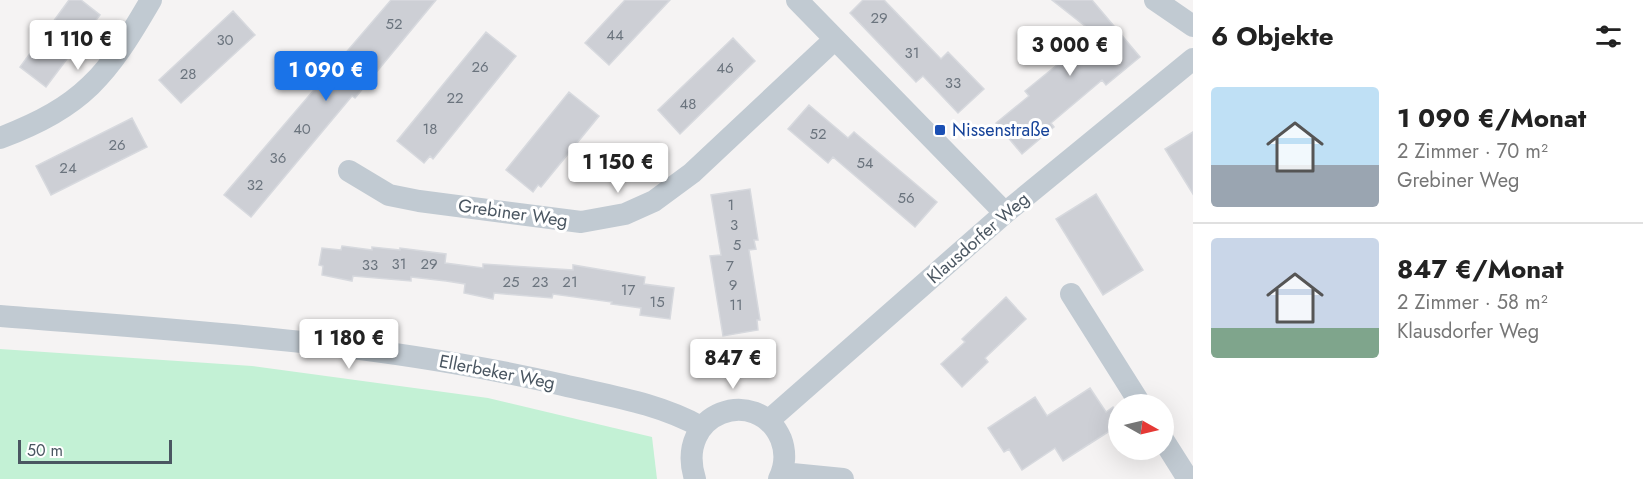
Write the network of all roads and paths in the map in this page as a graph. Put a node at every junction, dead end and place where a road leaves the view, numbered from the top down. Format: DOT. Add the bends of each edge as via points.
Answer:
graph roads {
  1 [pos="151,0"];
  2 [pos="797,0"];
  3 [pos="1155,0"];
  4 [pos="1193,27"];
  5 [pos="835,39"];
  6 [pos="1193,59"];
  7 [pos="0,138"];
  8 [pos="349,171"];
  9 [pos="1005,213"];
  10 [pos="1071,294"];
  11 [pos="0,316"];
  12 [pos="1135,394"];
  13 [pos="768,421"];
  14 [pos="700,427"];
  15 [pos="1174,457"];
  16 [pos="780,476"];
  17 [pos="695,479"];
  18 [pos="843,479"];
  19 [pos="1188,479"];
  1 -- 7 [label="street" via="102,76 72,103 38,124"];
  2 -- 5 [label="street"];
  3 -- 4 [label="street"];
  5 -- 8 [label="street, Grebiner Weg" via="692,173 654,201 626,214 581,222 419,201 389,195"];
  5 -- 9 [label="street"];
  6 -- 9 [label="street, Klausdorfer Weg"];
  9 -- 13 [label="street, Klausdorfer Weg"];
  10 -- 12 [label="street"];
  11 -- 14 [label="street, Ellerbeker Weg" via="256,337 493,369 662,408"];
  13 -- 14 [label="street" via="752,412 733,410"];
  13 -- 16 [label="street" via="783,445"];
  14 -- 17 [label="street" via="692,444 690,463"];
  15 -- 19 [label="street"];
  16 -- 18 [label="street"];
}
